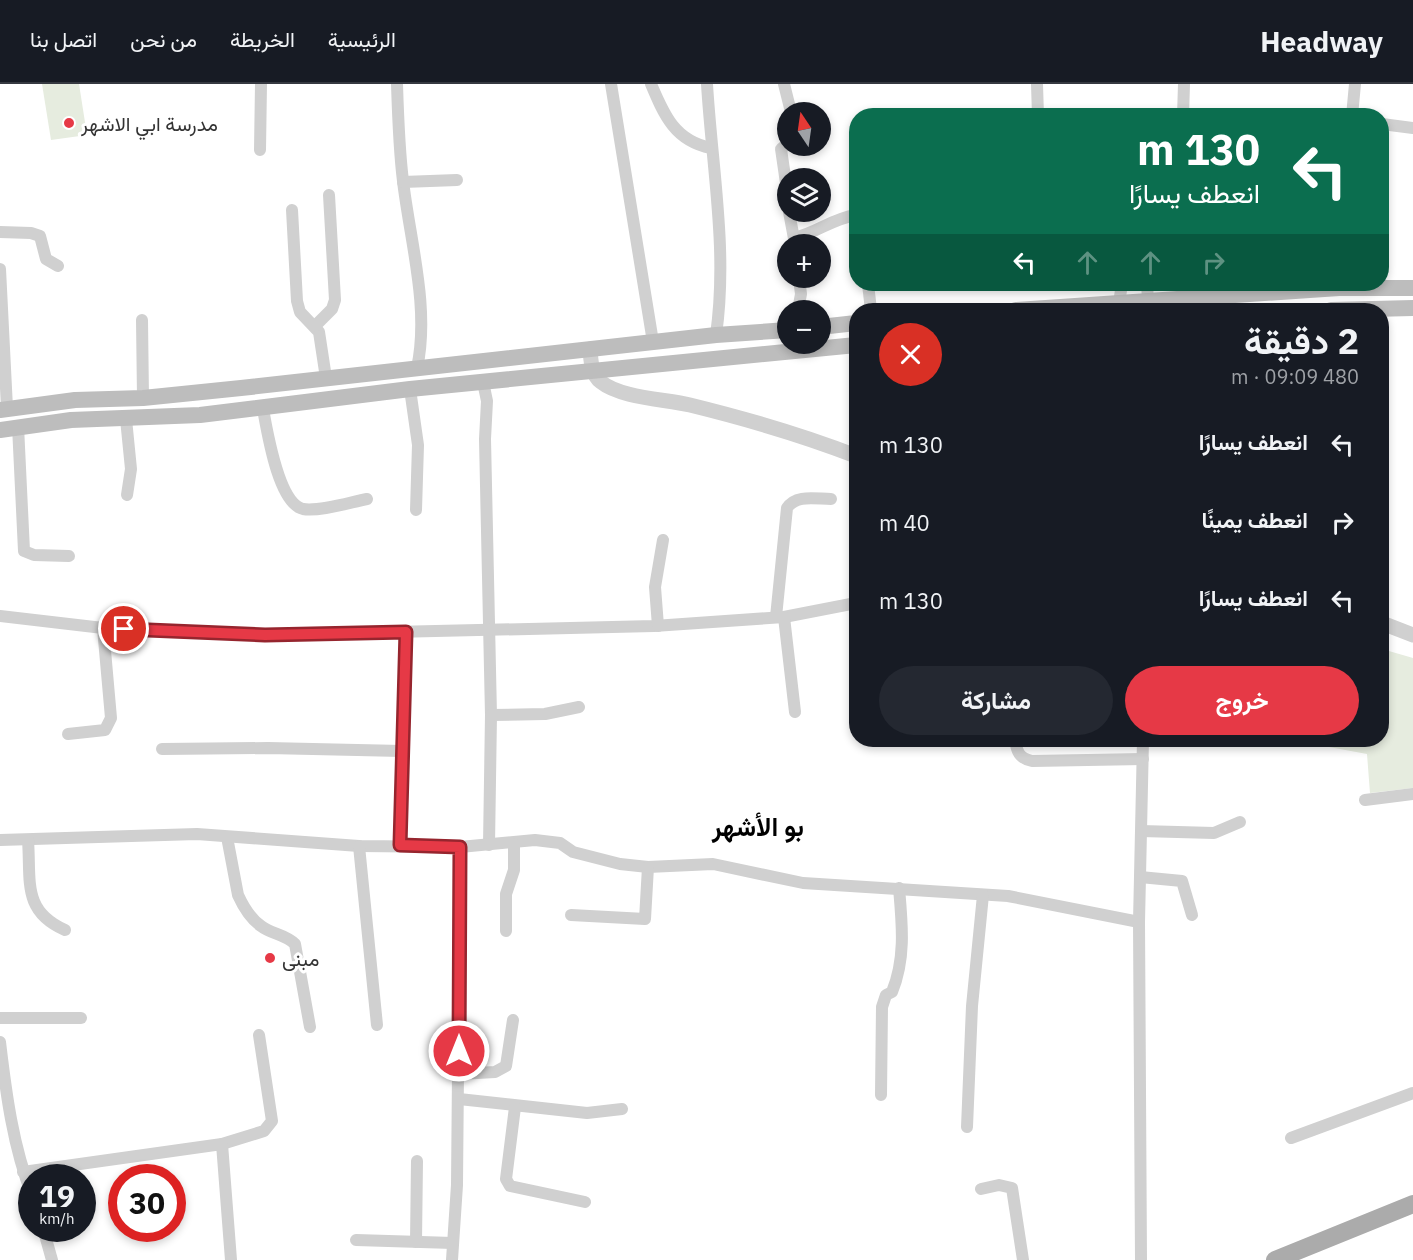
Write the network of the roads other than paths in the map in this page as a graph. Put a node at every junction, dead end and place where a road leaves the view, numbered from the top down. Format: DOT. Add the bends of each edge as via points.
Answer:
graph roads {
  1 [pos="261,84"];
  2 [pos="397,84"];
  3 [pos="611,84"];
  4 [pos="651,84"];
  5 [pos="707,84"];
  6 [pos="784,84"];
  7 [pos="1036,84"];
  8 [pos="1184,84"];
  9 [pos="1355,84"];
  10 [pos="788,102"];
  11 [pos="1038,108"];
  12 [pos="1183,108"];
  13 [pos="1353,108"];
  14 [pos="1389,125"];
  15 [pos="1413,128"];
  16 [pos="711,148"];
  17 [pos="260,150"];
  18 [pos="457,180"];
  19 [pos="403,182"];
  20 [pos="329,195"];
  21 [pos="292,210"];
  22 [pos="849,215"];
  23 [pos="0,232"];
  24 [pos="812,234"];
  25 [pos="58,267"];
  26 [pos="0,269"];
  27 [pos="1389,287"];
  28 [pos="1413,288"];
  29 [pos="1121,291"];
  30 [pos="1179,291"];
  31 [pos="1147,292"];
  32 [pos="1119,303"];
  33 [pos="1413,308"];
  34 [pos="1389,309"];
  35 [pos="142,320"];
  36 [pos="849,324"];
  37 [pos="315,326"];
  38 [pos="831,326"];
  39 [pos="777,331"];
  40 [pos="716,335"];
  41 [pos="654,342"];
  42 [pos="849,346"];
  43 [pos="590,349"];
  44 [pos="417,368"];
  45 [pos="592,371"];
  46 [pos="326,378"];
  47 [pos="483,382"];
  48 [pos="410,389"];
  49 [pos="143,398"];
  50 [pos="4,409"];
  51 [pos="263,409"];
  52 [pos="126,419"];
  53 [pos="18,426"];
  54 [pos="0,430"];
  55 [pos="849,453"];
  56 [pos="127,495"];
  57 [pos="831,499"];
  58 [pos="367,500"];
  59 [pos="416,510"];
  60 [pos="663,540"];
  61 [pos="69,556"];
  62 [pos="849,604"];
  63 [pos="0,616"];
  64 [pos="780,617"];
  65 [pos="658,626"];
  66 [pos="1389,626"];
  67 [pos="103,628"];
  68 [pos="489,629"];
  69 [pos="406,632"];
  70 [pos="1413,635"];
  71 [pos="579,707"];
  72 [pos="795,712"];
  73 [pos="491,715"];
  74 [pos="68,734"];
  75 [pos="1017,747"];
  76 [pos="1143,747"];
  77 [pos="162,749"];
  78 [pos="402,751"];
  79 [pos="1143,759"];
  80 [pos="1413,794"];
  81 [pos="1365,800"];
  82 [pos="1240,822"];
  83 [pos="1141,831"];
  84 [pos="227,837"];
  85 [pos="0,840"];
  86 [pos="28,840"];
  87 [pos="514,844"];
  88 [pos="400,845"];
  89 [pos="489,845"];
  90 [pos="359,846"];
  91 [pos="460,847"];
  92 [pos="648,867"];
  93 [pos="1140,877"];
  94 [pos="899,888"];
  95 [pos="983,896"];
  96 [pos="571,915"];
  97 [pos="1192,915"];
  98 [pos="1138,922"];
  99 [pos="65,930"];
  100 [pos="506,931"];
  101 [pos="0,1018"];
  102 [pos="81,1018"];
  103 [pos="513,1020"];
  104 [pos="377,1026"];
  105 [pos="310,1027"];
  106 [pos="259,1035"];
  107 [pos="0,1042"];
  108 [pos="459,1074"];
  109 [pos="2,1082"];
  110 [pos="1413,1093"];
  111 [pos="881,1095"];
  112 [pos="459,1099"];
  113 [pos="515,1107"];
  114 [pos="622,1109"];
  115 [pos="967,1127"];
  116 [pos="1291,1138"];
  117 [pos="222,1144"];
  118 [pos="417,1161"];
  119 [pos="20,1164"];
  120 [pos="79,1164"];
  121 [pos="981,1190"];
  122 [pos="585,1202"];
  123 [pos="1413,1204"];
  124 [pos="356,1240"];
  125 [pos="47,1242"];
  126 [pos="416,1242"];
  127 [pos="453,1243"];
  128 [pos="52,1260"];
  129 [pos="231,1260"];
  130 [pos="452,1260"];
  131 [pos="1023,1260"];
  132 [pos="1141,1260"];
  133 [pos="1275,1260"];
  1 -- 17 [label="street"];
  2 -- 19 [label="street"];
  3 -- 41 [label="street"];
  4 -- 16 [label="street" via="680,134"];
  5 -- 16 [label="street"];
  6 -- 10 [label="street"];
  7 -- 11 [label="street"];
  8 -- 12 [label="street"];
  9 -- 13 [label="street"];
  14 -- 15 [label="street"];
  16 -- 40 [label="street" via="722,267"];
  18 -- 19 [label="street"];
  19 -- 44 [label="street" via="420,320 422,347"];
  20 -- 37 [label="street" via="335,300 332,309"];
  21 -- 37 [label="street" via="297,301 300,312"];
  22 -- 24 [label="street" via="837,218"];
  23 -- 25 [label="street" via="40,236 46,259"];
  26 -- 50 [label="street"];
  27 -- 28 [label="main road"];
  29 -- 32 [label="street"];
  30 -- 31 [label="main road"];
  31 -- 32 [label="main road"];
  33 -- 34 [label="main road"];
  35 -- 49 [label="street"];
  36 -- 38 [label="main road"];
  37 -- 46 [label="street" via="321,338"];
  39 -- 40 [label="main road"];
  40 -- 41 [label="main road"];
  41 -- 43 [label="main road"];
  42 -- 45 [label="main road"];
  43 -- 44 [label="main road"];
  43 -- 45 [label="street"];
  44 -- 46 [label="main road"];
  45 -- 47 [label="main road"];
  45 -- 55 [label="street" via="614,390 774,426"];
  46 -- 49 [label="main road"];
  47 -- 48 [label="main road"];
  47 -- 68 [label="street"];
  48 -- 51 [label="main road"];
  48 -- 59 [label="street" via="418,445"];
  49 -- 50 [label="main road" via="75,400"];
  51 -- 52 [label="main road"];
  51 -- 58 [label="street" via="273,462 295,504 306,509"];
  52 -- 53 [label="main road"];
  52 -- 56 [label="street" via="131,469"];
  53 -- 54 [label="main road"];
  53 -- 61 [label="street" via="24,551"];
  57 -- 64 [label="street" via="803,498 787,508"];
  60 -- 65 [label="street" via="655,587"];
  62 -- 64 [label="street"];
  63 -- 67 [label="street"];
  64 -- 65 [label="street"];
  64 -- 72 [label="street"];
  65 -- 68 [label="street"];
  66 -- 70 [label="street"];
  67 -- 69 [label="street" via="265,635"];
  67 -- 74 [label="street" via="111,718 105,730"];
  68 -- 69 [label="street"];
  68 -- 73 [label="street"];
  69 -- 78 [label="street"];
  71 -- 73 [label="street" via="545,714"];
  73 -- 89 [label="street"];
  75 -- 79 [label="street" via="1022,758 1032,761"];
  76 -- 79 [label="street"];
  77 -- 78 [label="street"];
  78 -- 88 [label="street"];
  79 -- 83 [label="street"];
  80 -- 81 [label="street"];
  82 -- 83 [label="street" via="1214,833"];
  83 -- 93 [label="street"];
  84 -- 86 [label="street" via="197,834"];
  84 -- 90 [label="street"];
  84 -- 105 [label="street" via="242,903 261,926 295,944"];
  85 -- 86 [label="street"];
  86 -- 99 [label="street" via="34,904 42,917"];
  87 -- 89 [label="street"];
  87 -- 92 [label="street" via="535,840 560,843 573,852 598,859"];
  87 -- 100 [label="street"];
  88 -- 90 [label="street"];
  88 -- 91 [label="street"];
  89 -- 91 [label="street"];
  90 -- 104 [label="street"];
  91 -- 108 [label="street"];
  92 -- 94 [label="street" via="713,864 803,883"];
  92 -- 96 [label="street" via="645,919"];
  93 -- 97 [label="street" via="1182,881"];
  93 -- 98 [label="street"];
  94 -- 95 [label="street"];
  94 -- 111 [label="street" via="903,933 900,964 892,992 886,995 882,1007"];
  95 -- 98 [label="street" via="1008,896"];
  95 -- 115 [label="street" via="972,1006"];
  98 -- 132 [label="street"];
  101 -- 102 [label="street"];
  103 -- 108 [label="street" via="506,1066 495,1072"];
  106 -- 117 [label="street" via="272,1121 264,1131"];
  107 -- 109 [label="street"];
  108 -- 112 [label="street"];
  109 -- 119 [label="street"];
  110 -- 116 [label="street"];
  112 -- 113 [label="street"];
  112 -- 127 [label="street"];
  113 -- 114 [label="street" via="587,1113"];
  113 -- 122 [label="street" via="506,1179 510,1186"];
  117 -- 120 [label="street"];
  117 -- 129 [label="street"];
  118 -- 126 [label="street"];
  121 -- 131 [label="street" via="999,1185 1012,1188"];
  123 -- 133 [label="main road"];
  124 -- 126 [label="street"];
  125 -- 128 [label="street"];
  126 -- 127 [label="street"];
  127 -- 130 [label="street"];
}
